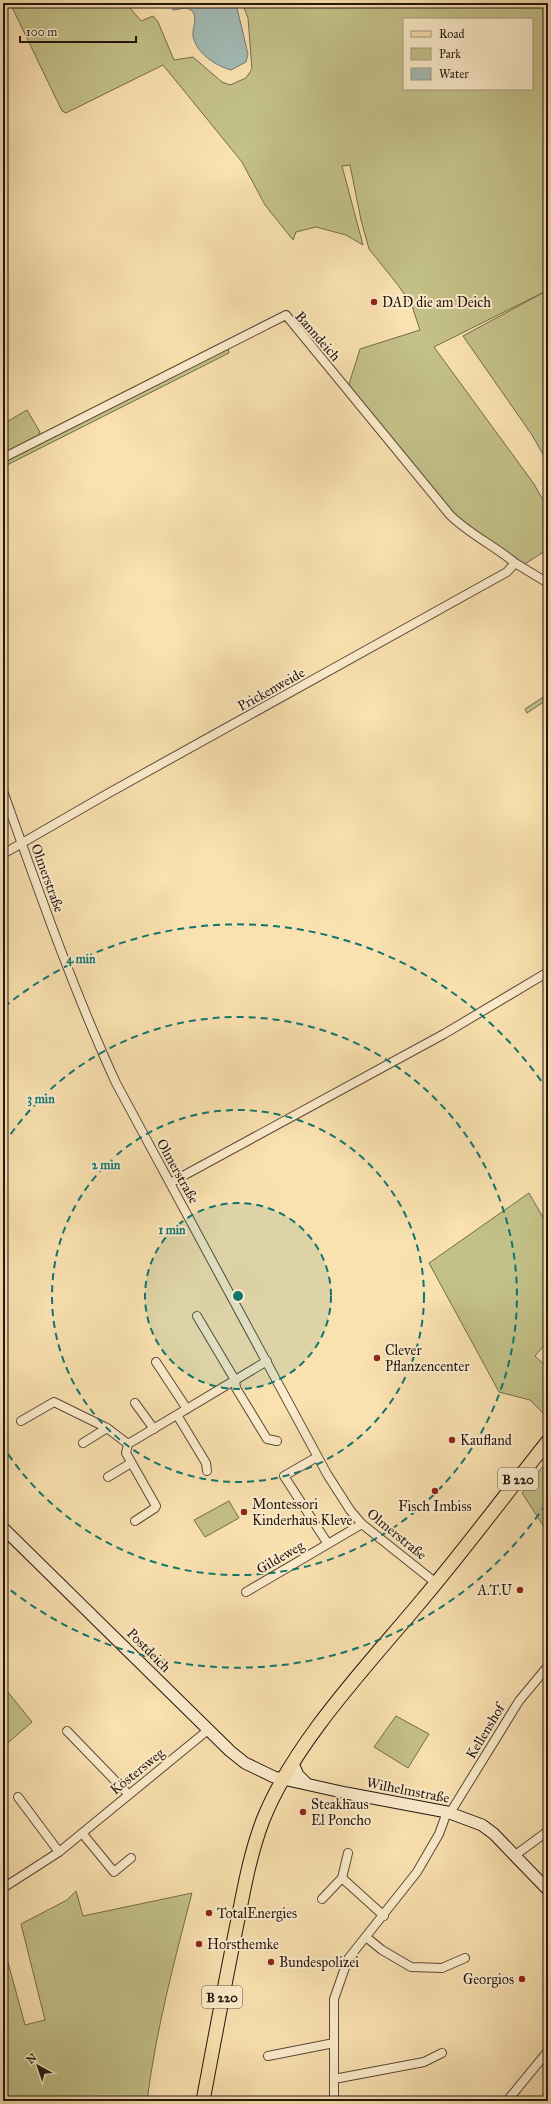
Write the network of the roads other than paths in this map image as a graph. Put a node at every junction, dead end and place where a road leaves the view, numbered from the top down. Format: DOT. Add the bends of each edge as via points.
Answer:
graph roads {
  1 [pos="3,458"];
  2 [pos="515,563"];
  3 [pos="548,583"];
  4 [pos="3,791"];
  5 [pos="22,843"];
  6 [pos="3,854"];
  7 [pos="548,972"];
  8 [pos="170,1183"];
  9 [pos="197,1316"];
  10 [pos="267,1361"];
  11 [pos="156,1362"];
  12 [pos="235,1380"];
  13 [pos="135,1403"];
  14 [pos="187,1409"];
  15 [pos="177,1415"];
  16 [pos="21,1421"];
  17 [pos="107,1428"];
  18 [pos="154,1429"];
  19 [pos="277,1441"];
  20 [pos="548,1441"];
  21 [pos="84,1443"];
  22 [pos="128,1444"];
  23 [pos="317,1457"];
  24 [pos="131,1463"];
  25 [pos="207,1471"];
  26 [pos="108,1477"];
  27 [pos="135,1520"];
  28 [pos="362,1524"];
  29 [pos="3,1528"];
  30 [pos="328,1544"];
  31 [pos="436,1583"];
  32 [pos="246,1592"];
  33 [pos="548,1666"];
  34 [pos="208,1730"];
  35 [pos="67,1731"];
  36 [pos="293,1764"];
  37 [pos="284,1779"];
  38 [pos="307,1784"];
  39 [pos="128,1795"];
  40 [pos="18,1797"];
  41 [pos="449,1812"];
  42 [pos="548,1831"];
  43 [pos="82,1833"];
  44 [pos="59,1852"];
  45 [pos="348,1853"];
  46 [pos="514,1856"];
  47 [pos="130,1858"];
  48 [pos="342,1878"];
  49 [pos="3,1888"];
  50 [pos="548,1890"];
  51 [pos="322,1899"];
  52 [pos="384,1916"];
  53 [pos="366,1937"];
  54 [pos="464,1958"];
  55 [pos="334,2043"];
  56 [pos="548,2051"];
  57 [pos="442,2053"];
  58 [pos="268,2056"];
  59 [pos="334,2079"];
  60 [pos="203,2101"];
  61 [pos="334,2101"];
  62 [pos="507,2101"];
  1 -- 2 [label="street, Banndeich" via="286,316 450,515"];
  2 -- 3 [label="street"];
  2 -- 5 [label="street, Prickenweide" via="507,572"];
  4 -- 5 [label="street, Olmerstraße"];
  5 -- 6 [label="street, Prickenweide"];
  5 -- 8 [label="street, Olmerstraße" via="89,1023 116,1083"];
  7 -- 8 [label="street" via="418,1048"];
  8 -- 10 [label="street, Olmerstraße"];
  9 -- 12 [label="street"];
  10 -- 12 [label="street"];
  10 -- 23 [label="street, Olmerstraße"];
  11 -- 14 [label="street"];
  12 -- 14 [label="street"];
  12 -- 19 [label="street" via="236,1388 267,1439"];
  13 -- 18 [label="street"];
  14 -- 15 [label="street"];
  15 -- 18 [label="street"];
  15 -- 25 [label="street" via="206,1463"];
  16 -- 17 [label="street" via="54,1402"];
  17 -- 21 [label="street"];
  17 -- 22 [label="street"];
  18 -- 22 [label="street"];
  20 -- 31 [label="main road, B 220"];
  22 -- 24 [label="street" via="126,1453"];
  23 -- 28 [label="street, Olmerstraße" via="336,1490"];
  23 -- 30 [label="street, Gildeweg" via="284,1476"];
  24 -- 26 [label="street"];
  24 -- 27 [label="street" via="156,1506"];
  28 -- 30 [label="street, Gildeweg"];
  28 -- 31 [label="street, Olmerstraße"];
  29 -- 34 [label="main road, Postdeich"];
  30 -- 32 [label="street, Gildeweg"];
  31 -- 36 [label="main road, B 220" via="340,1698"];
  33 -- 41 [label="street, Kellenshof" via="519,1701"];
  34 -- 37 [label="main road, Postdeich" via="246,1763 274,1777"];
  34 -- 39 [label="street, Köstersweg"];
  35 -- 39 [label="street"];
  36 -- 37 [label="main road, B 220"];
  36 -- 38 [label="main road" via="298,1775"];
  37 -- 38 [label="main road, Wilhelmstraße"];
  37 -- 60 [label="main road, B 220" via="264,1819 250,1859"];
  38 -- 41 [label="main road, Wilhelmstraße"];
  39 -- 43 [label="street, Köstersweg"];
  40 -- 44 [label="street"];
  41 -- 46 [label="main road, Wilhelmstraße" via="482,1825"];
  41 -- 52 [label="street, Kellenshof" via="417,1872"];
  42 -- 46 [label="street"];
  43 -- 44 [label="street, Köstersweg"];
  43 -- 47 [label="street" via="114,1872"];
  44 -- 49 [label="street, Köstersweg"];
  45 -- 48 [label="street"];
  46 -- 50 [label="main road, Wilhelmstraße"];
  48 -- 51 [label="street"];
  48 -- 52 [label="street"];
  52 -- 53 [label="street, Kellenshof"];
  53 -- 54 [label="street" via="411,1967 442,1968"];
  53 -- 55 [label="street, Kellenshof" via="348,1959 334,1999"];
  55 -- 58 [label="street"];
  55 -- 59 [label="street, Kellenshof"];
  56 -- 62 [label="street"];
  57 -- 59 [label="street" via="424,2062"];
  59 -- 61 [label="street, Kellenshof"];
}
